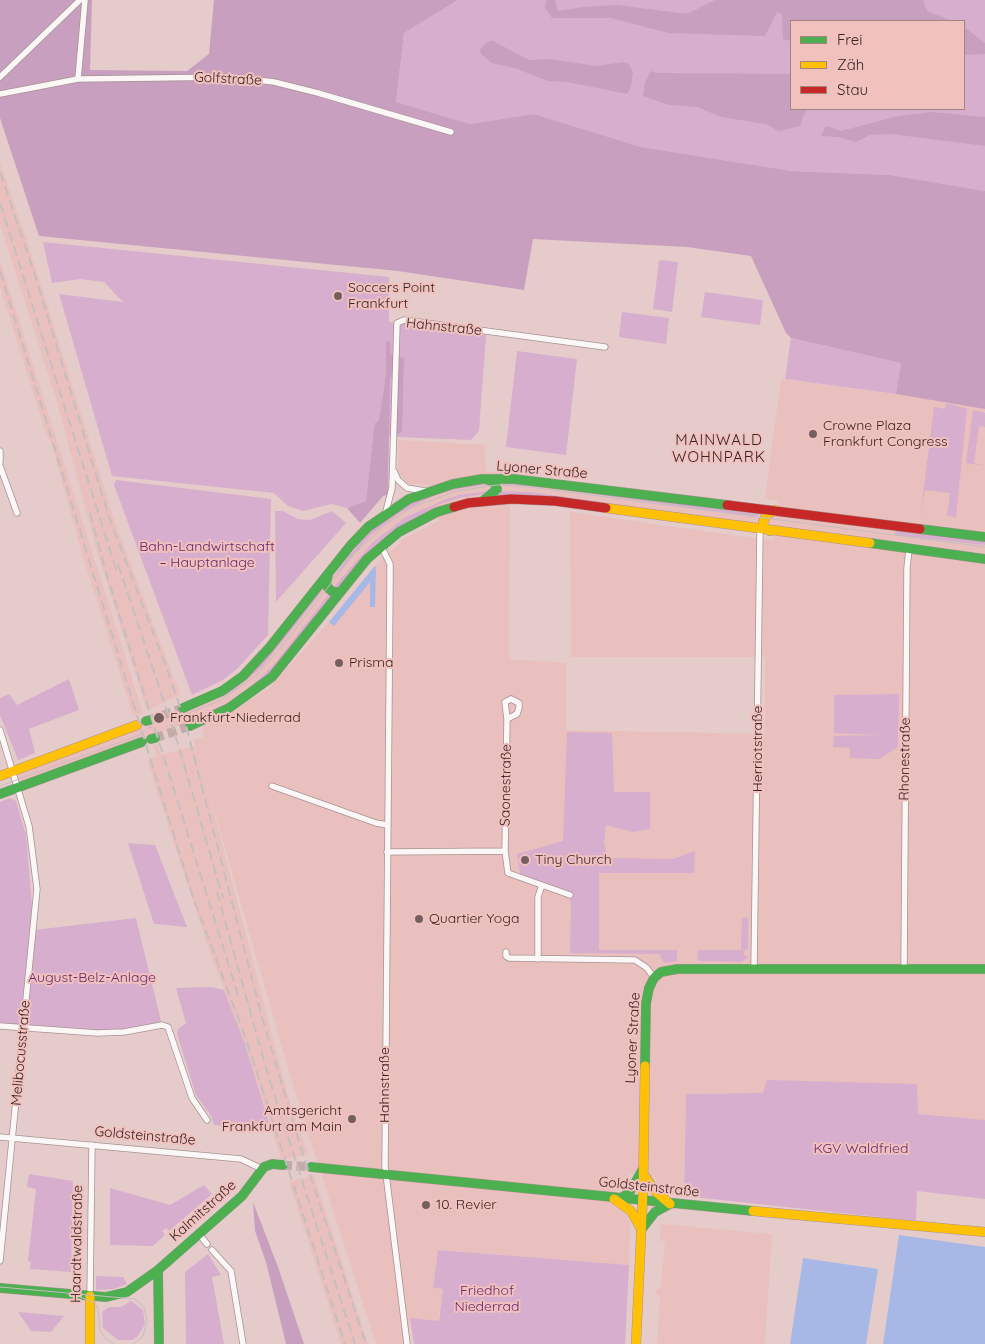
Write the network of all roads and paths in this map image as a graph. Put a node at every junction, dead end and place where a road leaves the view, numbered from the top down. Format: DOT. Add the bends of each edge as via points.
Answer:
graph roads {
  1 [pos="80,0"];
  2 [pos="85,0"];
  3 [pos="0,77"];
  4 [pos="78,79"];
  5 [pos="0,94"];
  6 [pos="451,132"];
  7 [pos="605,347"];
  8 [pos="0,451"];
  9 [pos="0,462"];
  10 [pos="0,466"];
  11 [pos="393,468"];
  12 [pos="482,479"];
  13 [pos="428,491"];
  14 [pos="482,501"];
  15 [pos="776,510"];
  16 [pos="17,513"];
  17 [pos="384,515"];
  18 [pos="760,530"];
  19 [pos="770,531"];
  20 [pos="985,537"];
  21 [pos="381,546"];
  22 [pos="908,549"];
  23 [pos="985,559"];
  24 [pos="329,572"];
  25 [pos="340,592"];
  26 [pos="183,708"];
  27 [pos="506,719"];
  28 [pos="137,725"];
  29 [pos="190,726"];
  30 [pos="0,730"];
  31 [pos="142,742"];
  32 [pos="14,771"];
  33 [pos="0,776"];
  34 [pos="272,786"];
  35 [pos="18,787"];
  36 [pos="0,794"];
  37 [pos="388,825"];
  38 [pos="505,851"];
  39 [pos="387,852"];
  40 [pos="542,885"];
  41 [pos="570,895"];
  42 [pos="506,952"];
  43 [pos="538,959"];
  44 [pos="754,968"];
  45 [pos="904,969"];
  46 [pos="985,969"];
  47 [pos="654,978"];
  48 [pos="0,1026"];
  49 [pos="22,1028"];
  50 [pos="207,1120"];
  51 [pos="0,1137"];
  52 [pos="12,1138"];
  53 [pos="92,1145"];
  54 [pos="283,1165"];
  55 [pos="311,1167"];
  56 [pos="262,1169"];
  57 [pos="644,1172"];
  58 [pos="386,1175"];
  59 [pos="616,1198"];
  60 [pos="3,1200"];
  61 [pos="643,1202"];
  62 [pos="670,1204"];
  63 [pos="641,1230"];
  64 [pos="985,1232"];
  65 [pos="199,1234"];
  66 [pos="207,1244"];
  67 [pos="212,1250"];
  68 [pos="0,1261"];
  69 [pos="158,1270"];
  70 [pos="141,1283"];
  71 [pos="0,1288"];
  72 [pos="157,1293"];
  73 [pos="90,1296"];
  74 [pos="90,1344"];
  75 [pos="159,1344"];
  76 [pos="243,1344"];
  77 [pos="406,1344"];
  78 [pos="636,1344"];
  1 -- 3 [label="street"];
  2 -- 4 [label="street"];
  4 -- 5 [label="street, Golfstraße"];
  4 -- 6 [label="street, Golfstraße" via="231,77 274,82"];
  7 -- 11 [label="street, Hahnstraße" via="400,321 396,331"];
  8 -- 9 [label="street"];
  10 -- 16 [label="street"];
  11 -- 13 [label="street" via="404,486"];
  11 -- 17 [label="street, Hahnstraße" via="392,492"];
  12 -- 13 [label="main road, Lyoner Straße"];
  12 -- 14 [label="main road" via="494,482 497,489"];
  12 -- 15 [label="main road, Lyoner Straße" via="514,479"];
  13 -- 17 [label="main road, Lyoner Straße"];
  14 -- 18 [label="main road" via="555,501"];
  14 -- 21 [label="main road" via="449,507 421,519"];
  15 -- 19 [label="main road" via="767,514 763,522"];
  15 -- 20 [label="main road, Lyoner Straße"];
  17 -- 24 [label="main road, Lyoner Straße" via="362,534"];
  18 -- 19 [label="main road"];
  18 -- 44 [label="street, Herriotstraße"];
  19 -- 22 [label="main road"];
  21 -- 25 [label="main road"];
  21 -- 37 [label="street, Hahnstraße" via="390,566"];
  22 -- 23 [label="main road"];
  22 -- 45 [label="street, Rhonestraße"];
  24 -- 25 [label="main road" via="326,586 333,592"];
  24 -- 26 [label="main road, Lyoner Straße" via="243,676 222,691"];
  25 -- 29 [label="main road" via="272,677 229,708"];
  27 -- 38 [label="street, Saonestraße"];
  28 -- 32 [label="main road"];
  30 -- 32 [label="street, Melibocusstraße"];
  31 -- 35 [label="main road"];
  32 -- 33 [label="main road"];
  32 -- 35 [label="street, Melibocusstraße"];
  34 -- 37 [label="street"];
  35 -- 36 [label="main road"];
  35 -- 49 [label="street, Melibocusstraße" via="32,838 37,889"];
  37 -- 39 [label="street, Hahnstraße"];
  38 -- 39 [label="street"];
  38 -- 40 [label="street, Saonestraße" via="508,873"];
  39 -- 58 [label="street, Hahnstraße"];
  40 -- 41 [label="street, Saonestraße"];
  40 -- 43 [label="street" via="538,896"];
  42 -- 43 [label="street" via="509,958"];
  43 -- 47 [label="street" via="635,960"];
  44 -- 45 [label="main road, Lyoner Straße"];
  44 -- 47 [label="main road, Lyoner Straße" via="668,970"];
  45 -- 46 [label="main road, Lyoner Straße"];
  47 -- 57 [label="main road, Lyoner Straße" via="646,1003"];
  48 -- 49 [label="street"];
  49 -- 50 [label="street" via="124,1032 162,1025 168,1027 192,1098"];
  49 -- 52 [label="street, Melibocusstraße"];
  51 -- 52 [label="street, Goldsteinstraße"];
  52 -- 53 [label="street, Goldsteinstraße"];
  52 -- 60 [label="street, Melibocusstraße"];
  53 -- 56 [label="street, Goldsteinstraße" via="241,1159"];
  53 -- 73 [label="street, Haardtwaldstraße"];
  54 -- 56 [label="main road" via="269,1165"];
  55 -- 58 [label="main road, Goldsteinstraße"];
  56 -- 65 [label="main road, Kalmitstraße" via="242,1196"];
  57 -- 59 [label="main road" via="631,1190"];
  57 -- 61 [label="main road, Lyoner Straße"];
  57 -- 62 [label="main road" via="656,1192"];
  58 -- 59 [label="main road, Goldsteinstraße"];
  58 -- 77 [label="street, Hahnstraße"];
  59 -- 61 [label="main road, Goldsteinstraße"];
  59 -- 63 [label="main road" via="631,1211"];
  60 -- 68 [label="street, Melibocusstraße"];
  61 -- 62 [label="main road, Goldsteinstraße"];
  61 -- 63 [label="main road, Lyoner Straße"];
  62 -- 63 [label="main road" via="655,1212"];
  62 -- 64 [label="main road, Goldsteinstraße"];
  63 -- 78 [label="main road, Lyoner Straße"];
  65 -- 66 [label="street"];
  65 -- 69 [label="main road, Kalmitstraße"];
  67 -- 76 [label="street" via="231,1271"];
  69 -- 70 [label="main road, Kalmitstraße"];
  69 -- 72 [label="main road"];
  70 -- 72 [label="main road" via="152,1286"];
  70 -- 73 [label="main road, Kalmitstraße" via="114,1297"];
  71 -- 73 [label="main road, Kalmitstraße"];
  72 -- 75 [label="main road"];
  73 -- 74 [label="main road, Haardtwaldstraße"];
}
